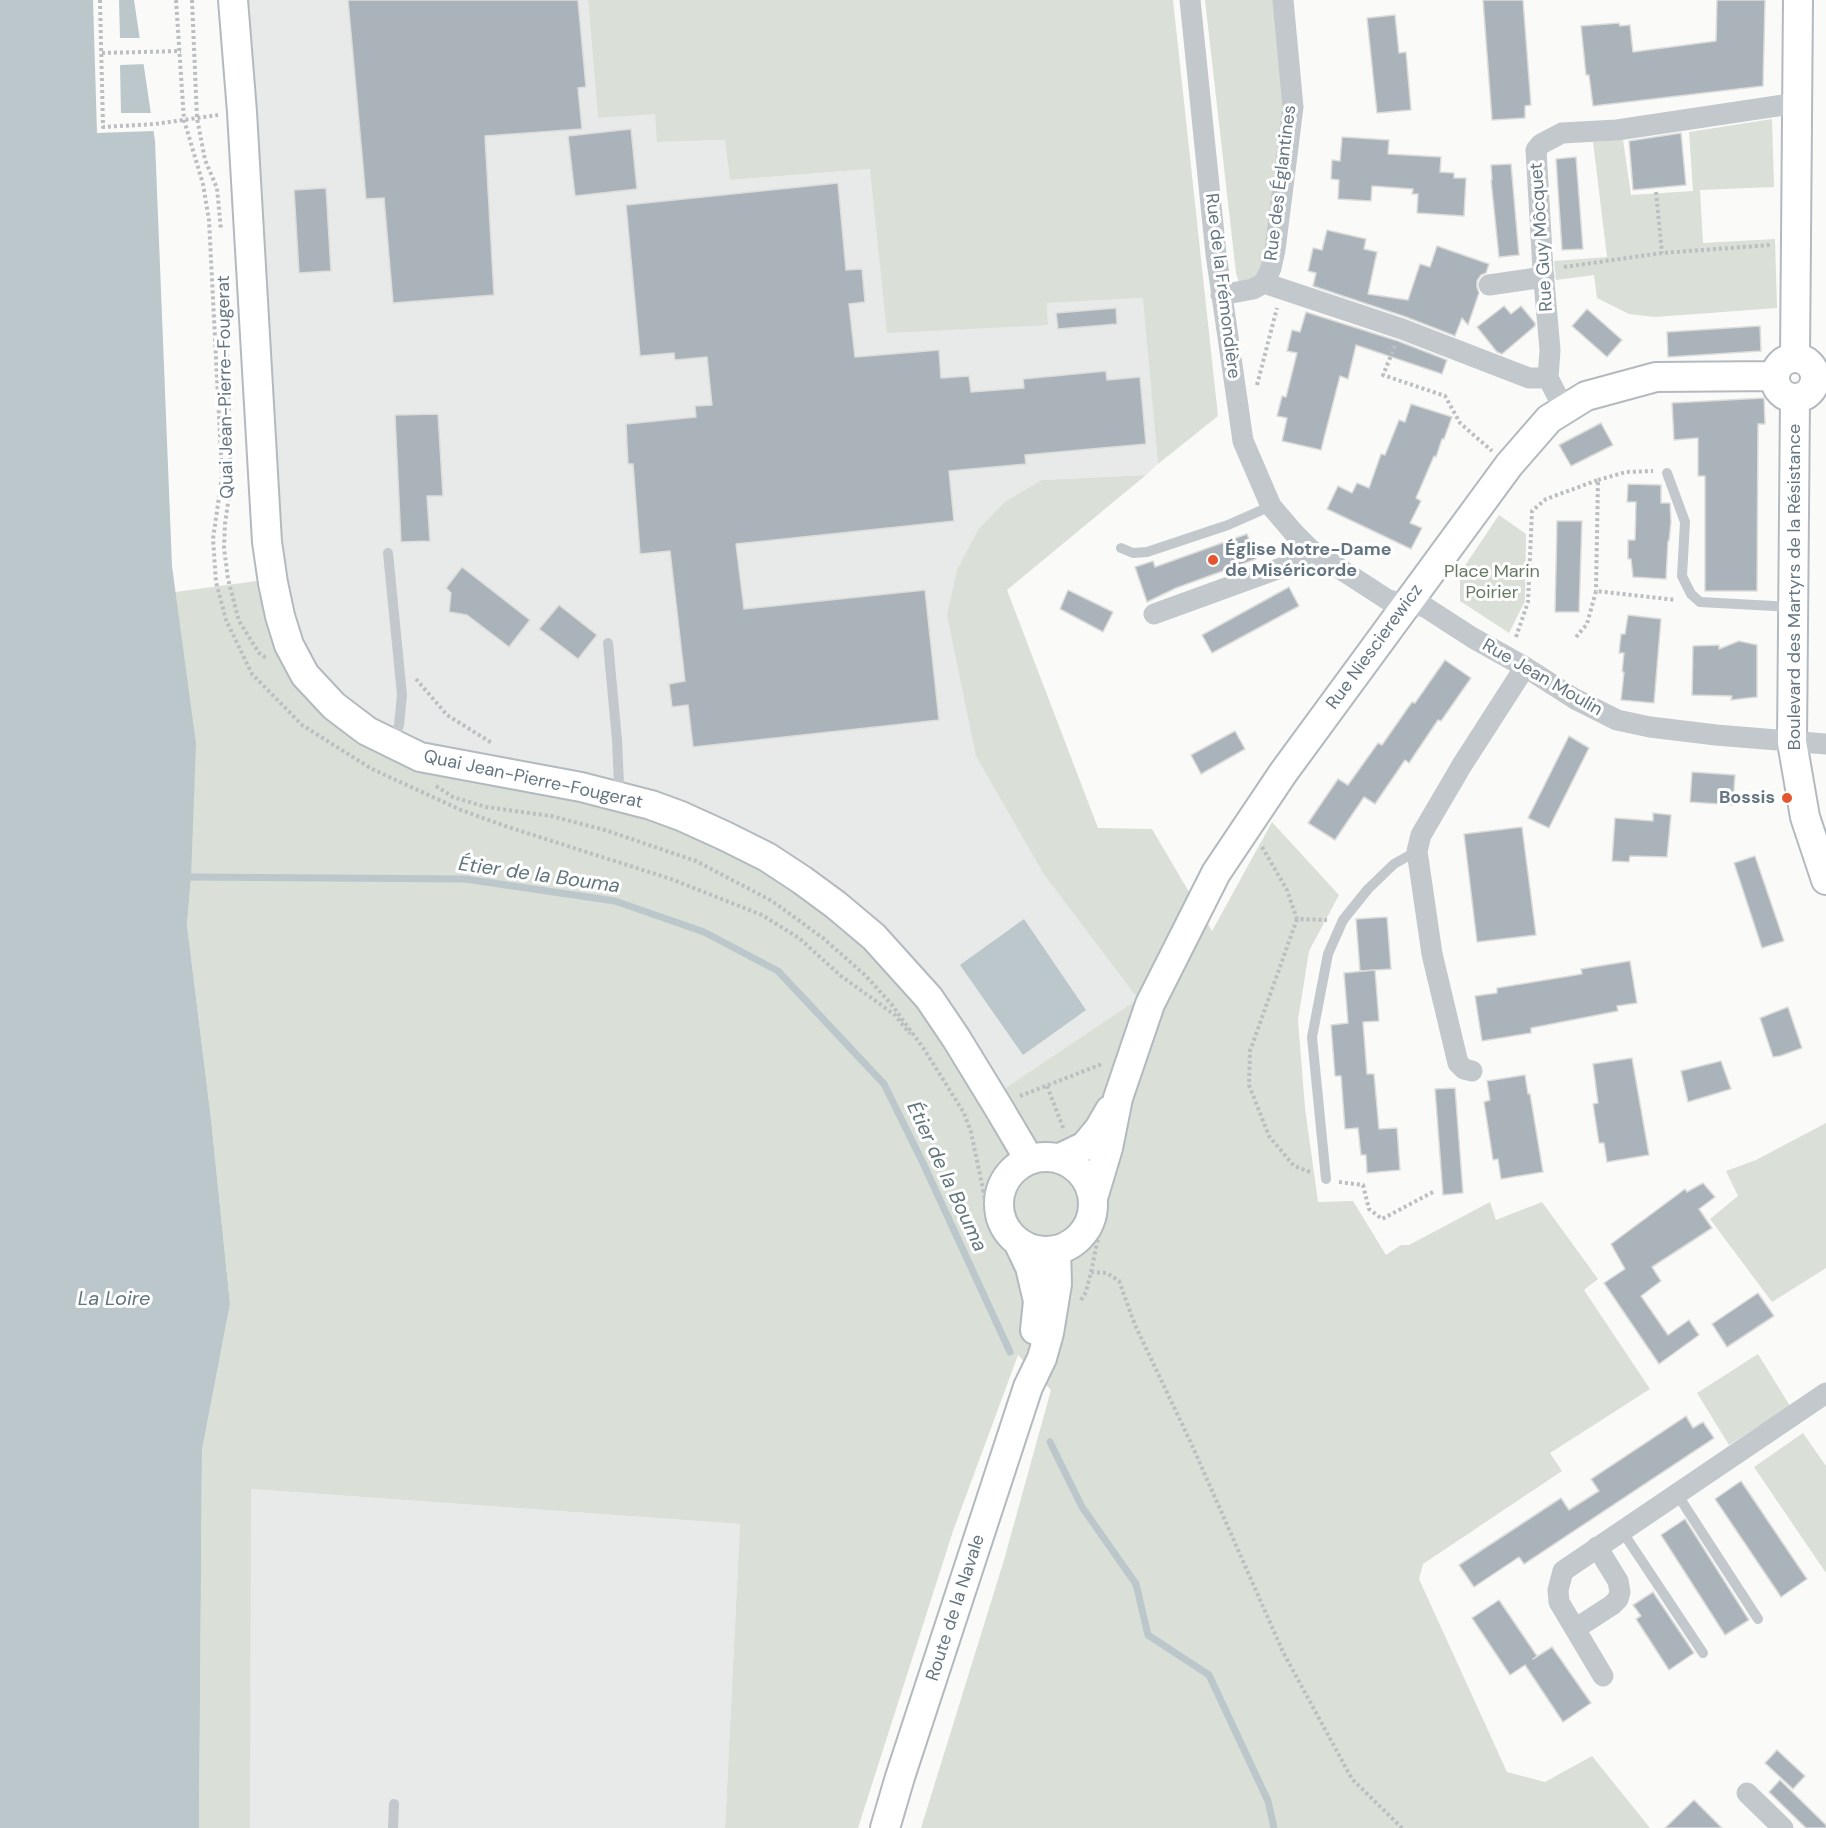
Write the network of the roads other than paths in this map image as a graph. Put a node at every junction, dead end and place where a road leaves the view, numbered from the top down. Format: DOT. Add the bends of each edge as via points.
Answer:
graph roads {
  1 [pos="233,0"];
  2 [pos="1190,0"];
  3 [pos="1283,0"];
  4 [pos="1798,0"];
  5 [pos="1797,103"];
  6 [pos="1543,274"];
  7 [pos="1489,285"];
  8 [pos="1273,286"];
  9 [pos="1221,295"];
  10 [pos="1785,367"];
  11 [pos="1548,378"];
  12 [pos="1812,387"];
  13 [pos="1564,409"];
  14 [pos="1667,473"];
  15 [pos="1271,506"];
  16 [pos="1121,548"];
  17 [pos="1311,550"];
  18 [pos="388,554"];
  19 [pos="1407,604"];
  20 [pos="1793,607"];
  21 [pos="1154,614"];
  22 [pos="608,644"];
  23 [pos="1517,662"];
  24 [pos="1792,742"];
  25 [pos="1826,744"];
  26 [pos="392,745"];
  27 [pos="617,795"];
  28 [pos="1417,851"];
  29 [pos="1826,880"];
  30 [pos="1472,1071"];
  31 [pos="1118,1098"];
  32 [pos="1062,1145"];
  33 [pos="1026,1161"];
  34 [pos="1326,1179"];
  35 [pos="1093,1198"];
  36 [pos="1018,1242"];
  37 [pos="1056,1250"];
  38 [pos="1028,1387"];
  39 [pos="1826,1393"];
  40 [pos="1677,1494"];
  41 [pos="1622,1531"];
  42 [pos="1597,1547"];
  43 [pos="1758,1619"];
  44 [pos="1575,1629"];
  45 [pos="1703,1653"];
  46 [pos="1603,1676"];
  47 [pos="1747,1793"];
  48 [pos="393,1804"];
  49 [pos="393,1828"];
  50 [pos="885,1828"];
  51 [pos="1783,1828"];
  1 -- 26 [label="main road, Quai Jean-Pierre-Fougerat" via="267,542 280,616 289,645 305,675 334,706"];
  2 -- 9 [label="street, Rue de la Frémondière"];
  3 -- 8 [label="street, Rue des Églantines" via="1293,107 1271,268"];
  4 -- 5 [label="main road"];
  5 -- 6 [label="street, Rue Guy Môcquet" via="1617,130 1562,133 1541,144 1536,150"];
  5 -- 10 [label="main road" via="1796,243"];
  6 -- 7 [label="street"];
  6 -- 11 [label="street, Rue Guy Môcquet" via="1550,350"];
  8 -- 9 [label="street, Rue des Églantines"];
  8 -- 11 [label="street" via="1402,329 1529,378"];
  9 -- 15 [label="street, Rue de la Frémondière" via="1243,441"];
  10 -- 12 [label="main road, Boulevard des Martyrs de la Résistance" via="1779,388 1783,393"];
  10 -- 13 [label="main road, Rue Niescierewicz" via="1656,377 1586,396"];
  11 -- 13 [label="street"];
  12 -- 20 [label="main road, Boulevard des Martyrs de la Résistance"];
  13 -- 19 [label="main road, Rue Niescierewicz" via="1549,419 1509,465"];
  14 -- 20 [label="lane" via="1685,522 1682,576 1690,594 1700,602"];
  15 -- 16 [label="lane" via="1148,552 1133,553"];
  15 -- 17 [label="street, Rue de la Frémondière"];
  17 -- 19 [label="street, Rue de la Frémondière" via="1388,600"];
  17 -- 21 [label="street" via="1297,561"];
  18 -- 26 [label="lane" via="402,695"];
  19 -- 23 [label="street, Rue Jean Moulin" via="1425,607"];
  19 -- 31 [label="main road, Rue Niescierewicz" via="1283,773 1216,873 1150,1004"];
  20 -- 24 [label="main road, Boulevard des Martyrs de la Résistance"];
  22 -- 27 [label="lane" via="620,784"];
  23 -- 24 [label="street, Rue Jean Moulin" via="1617,720"];
  23 -- 28 [label="street" via="1421,835"];
  24 -- 25 [label="street, Rue Jean Moulin"];
  24 -- 29 [label="main road, Boulevard des Martyrs de la Résistance" via="1805,817"];
  26 -- 27 [label="main road, Quai Jean-Pierre-Fougerat" via="420,757"];
  27 -- 33 [label="main road, Quai Jean-Pierre-Fougerat" via="681,816 767,857 874,937 929,998 951,1030 1023,1149"];
  28 -- 30 [label="street" via="1432,954 1458,1063"];
  28 -- 34 [label="lane" via="1394,864 1368,889 1343,920 1328,954 1312,1037"];
  31 -- 32 [label="main road, Rue Niescierewicz" via="1089,1143 1080,1150"];
  31 -- 35 [label="main road, Rue Niescierewicz"];
  32 -- 33 [label="main road"];
  32 -- 35 [label="main road" via="1084,1176"];
  33 -- 36 [label="main road" via="1006,1178 998,1203 1005,1228"];
  35 -- 37 [label="main road" via="1091,1217 1083,1233"];
  36 -- 37 [label="main road" via="1036,1250"];
  36 -- 38 [label="main road, Route de la Navale" via="1030,1267 1038,1301 1027,1369"];
  37 -- 38 [label="main road, Route de la Navale" via="1057,1284 1049,1333"];
  38 -- 50 [label="main road, Route de la Navale"];
  39 -- 40 [label="street"];
  40 -- 41 [label="street"];
  40 -- 43 [label="lane"];
  41 -- 42 [label="street"];
  41 -- 45 [label="lane"];
  42 -- 44 [label="street" via="1563,1571 1560,1580 1559,1602"];
  42 -- 44 [label="street" via="1618,1581 1620,1592 1612,1605"];
  44 -- 46 [label="street"];
  47 -- 51 [label="street"];
  48 -- 49 [label="lane"];
}
